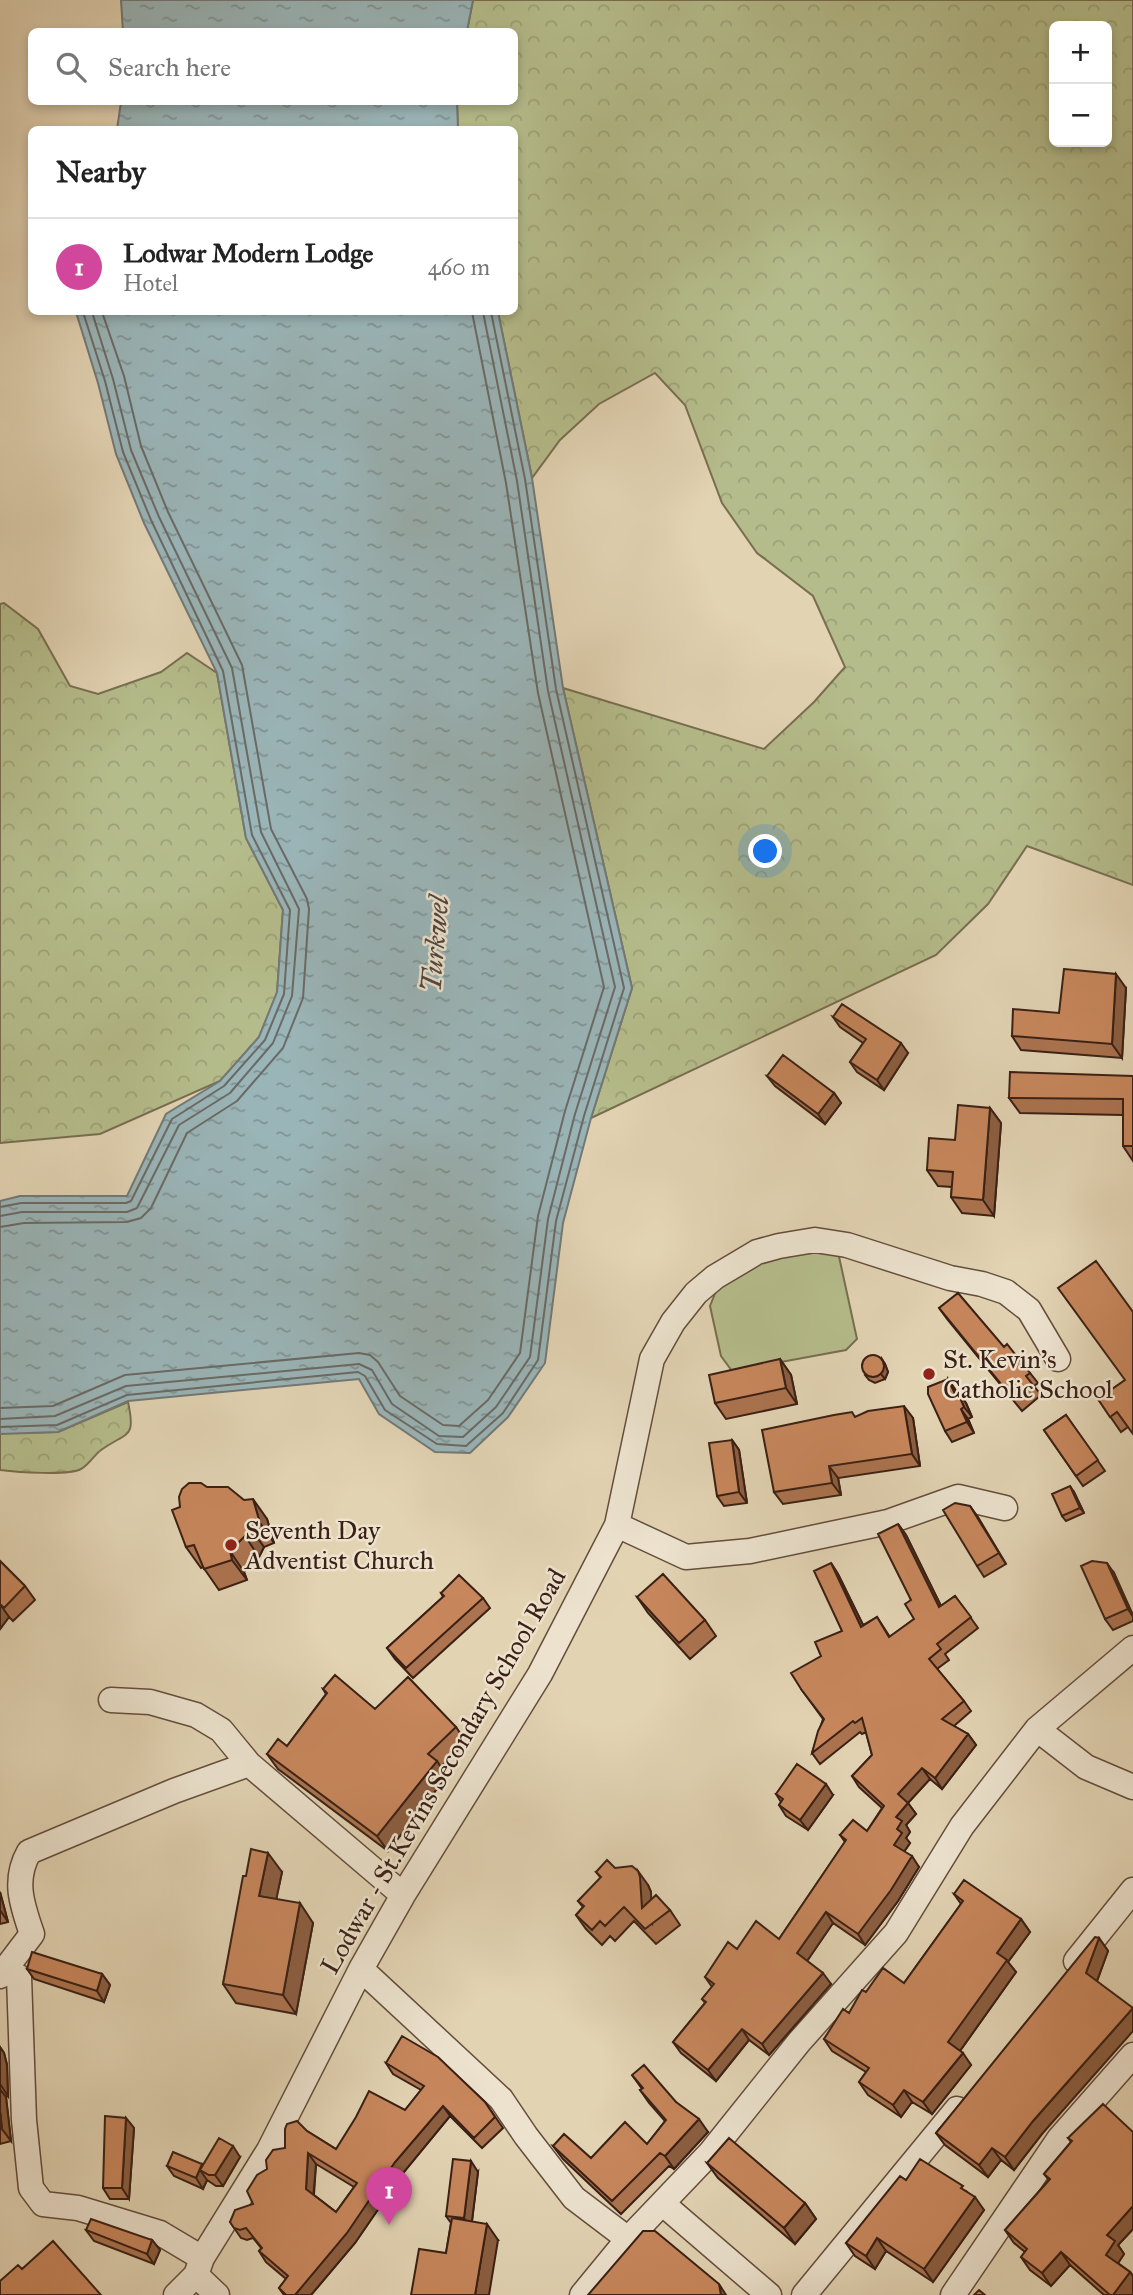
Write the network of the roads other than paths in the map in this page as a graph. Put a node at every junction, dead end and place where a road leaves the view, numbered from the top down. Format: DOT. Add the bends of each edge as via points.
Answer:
graph roads {
  1 [pos="1058,1359"];
  2 [pos="1005,1508"];
  3 [pos="617,1525"];
  4 [pos="1133,1648"];
  5 [pos="111,1700"];
  6 [pos="1037,1729"];
  7 [pos="249,1764"];
  8 [pos="1133,1787"];
  9 [pos="1133,1890"];
  10 [pos="403,1895"];
  11 [pos="361,1969"];
  12 [pos="1066,1974"];
  13 [pos="9,1977"];
  14 [pos="1133,2055"];
  15 [pos="975,2086"];
  16 [pos="663,2204"];
  17 [pos="628,2239"];
  18 [pos="199,2267"];
  19 [pos="176,2295"];
  20 [pos="218,2295"];
  21 [pos="582,2295"];
  22 [pos="769,2295"];
  23 [pos="804,2295"];
  24 [pos="953,2295"];
  1 -- 3 [label="street, Lodwar - St.Kevins Secondary School Road" via="1029,1310 1006,1292 816,1240 757,1252 715,1276 696,1293 652,1359"];
  2 -- 3 [label="street" via="958,1497 888,1522 750,1550 686,1557"];
  3 -- 10 [label="street, Lodwar - St.Kevins Secondary School Road" via="540,1674"];
  4 -- 6 [label="street"];
  5 -- 7 [label="street" via="150,1702 196,1715 221,1730"];
  6 -- 8 [label="street" via="1086,1767"];
  6 -- 16 [label="street" via="962,1826 896,1933"];
  7 -- 10 [label="street"];
  7 -- 13 [label="street" via="29,1852 23,1863 20,1897 32,1934"];
  9 -- 12 [label="street"];
  10 -- 11 [label="street, Lodwar - St.Kevins Secondary School Road"];
  11 -- 17 [label="street" via="501,2099 574,2198"];
  11 -- 18 [label="street, Lodwar - St.Kevins Secondary School Road" via="269,2150"];
  13 -- 18 [label="street" via="31,2188 43,2204 78,2208 160,2233"];
  14 -- 24 [label="street" via="1059,2139"];
  15 -- 23 [label="street"];
  16 -- 17 [label="street"];
  16 -- 22 [label="street"];
  17 -- 21 [label="street"];
  18 -- 19 [label="street, Lodwar - St.Kevins Secondary School Road"];
  18 -- 20 [label="street"];
}
